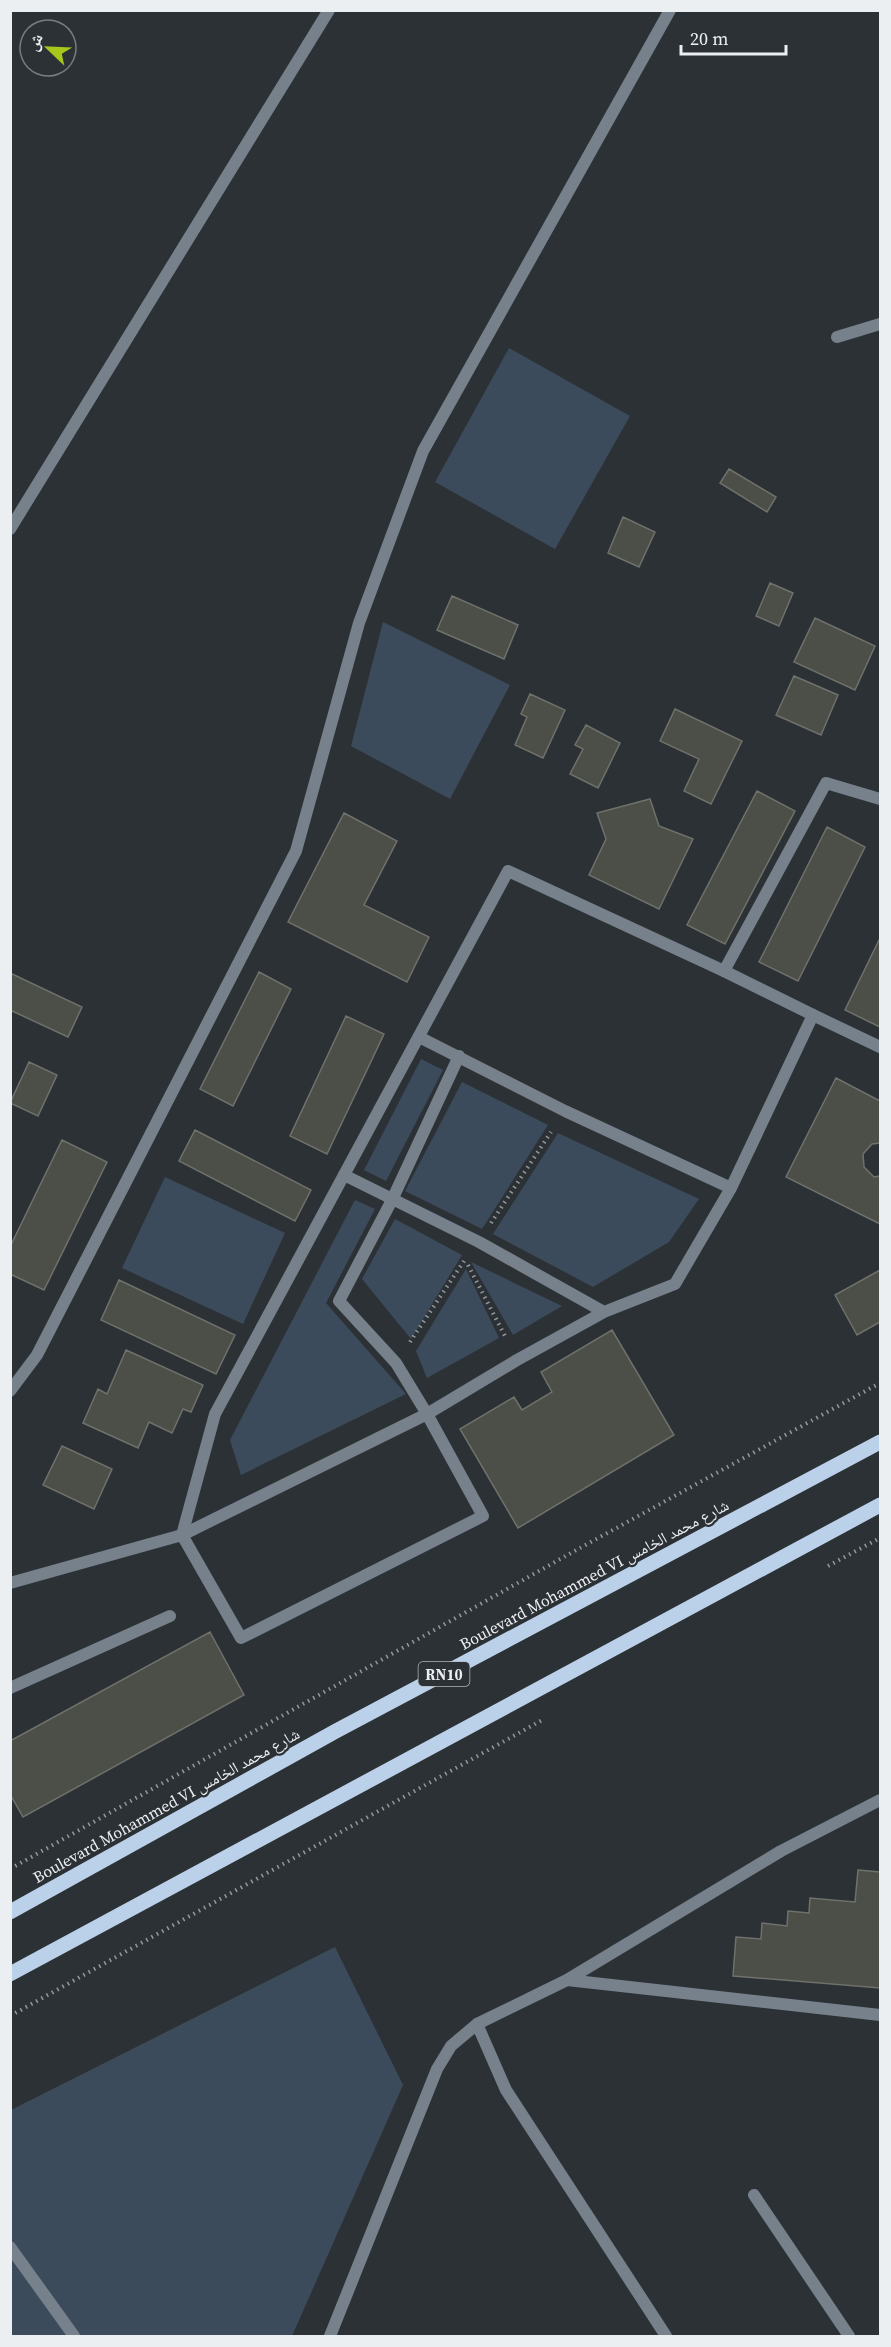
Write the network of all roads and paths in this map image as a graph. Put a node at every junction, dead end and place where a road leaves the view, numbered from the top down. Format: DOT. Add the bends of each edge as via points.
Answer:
graph roads {
  1 [pos="329,10"];
  2 [pos="670,10"];
  3 [pos="880,324"];
  4 [pos="837,337"];
  5 [pos="10,529"];
  6 [pos="880,799"];
  7 [pos="724,971"];
  8 [pos="813,1016"];
  9 [pos="419,1037"];
  10 [pos="880,1047"];
  11 [pos="459,1056"];
  12 [pos="565,1111"];
  13 [pos="344,1175"];
  14 [pos="731,1188"];
  15 [pos="392,1200"];
  16 [pos="479,1242"];
  17 [pos="604,1312"];
  18 [pos="517,1360"];
  19 [pos="396,1363"];
  20 [pos="880,1383"];
  21 [pos="10,1391"];
  22 [pos="427,1414"];
  23 [pos="880,1442"];
  24 [pos="880,1505"];
  25 [pos="182,1535"];
  26 [pos="880,1538"];
  27 [pos="817,1571"];
  28 [pos="10,1582"];
  29 [pos="170,1616"];
  30 [pos="10,1688"];
  31 [pos="545,1718"];
  32 [pos="880,1800"];
  33 [pos="10,1869"];
  34 [pos="10,1912"];
  35 [pos="10,1974"];
  36 [pos="567,1980"];
  37 [pos="880,2015"];
  38 [pos="10,2016"];
  39 [pos="477,2024"];
  40 [pos="754,2194"];
  41 [pos="10,2247"];
  42 [pos="74,2337"];
  43 [pos="330,2337"];
  44 [pos="666,2337"];
  45 [pos="849,2337"];
  1 -- 5 [label="street"];
  2 -- 21 [label="street" via="423,451 359,623 296,851 37,1355"];
  3 -- 4 [label="street"];
  6 -- 7 [label="street" via="826,783"];
  7 -- 8 [label="street"];
  7 -- 9 [label="street" via="508,871"];
  8 -- 10 [label="street"];
  8 -- 14 [label="street"];
  9 -- 11 [label="street"];
  9 -- 13 [label="street"];
  11 -- 12 [label="street"];
  11 -- 15 [label="street"];
  12 -- 14 [label="street"];
  12 -- 16 [label="path"];
  13 -- 15 [label="street"];
  13 -- 25 [label="street" via="216,1414"];
  14 -- 17 [label="street" via="675,1284"];
  15 -- 16 [label="street"];
  15 -- 19 [label="street" via="339,1301"];
  16 -- 17 [label="street"];
  17 -- 18 [label="street"];
  18 -- 19 [label="path" via="465,1259"];
  18 -- 22 [label="street"];
  19 -- 22 [label="street"];
  20 -- 33 [label="path" via="571,1552"];
  22 -- 25 [label="street"];
  22 -- 25 [label="street" via="483,1516 241,1638"];
  23 -- 34 [label="main road, Boulevard Mohammed VI شارع محمد الخامس / RN10" via="336,1731"];
  24 -- 35 [label="main road"];
  25 -- 28 [label="street"];
  26 -- 27 [label="path"];
  29 -- 30 [label="street"];
  31 -- 38 [label="path"];
  32 -- 36 [label="street" via="781,1851"];
  36 -- 37 [label="street"];
  36 -- 39 [label="street"];
  39 -- 43 [label="street" via="452,2046 437,2069"];
  39 -- 44 [label="street" via="506,2090"];
  40 -- 45 [label="street"];
  41 -- 42 [label="street"];
}
